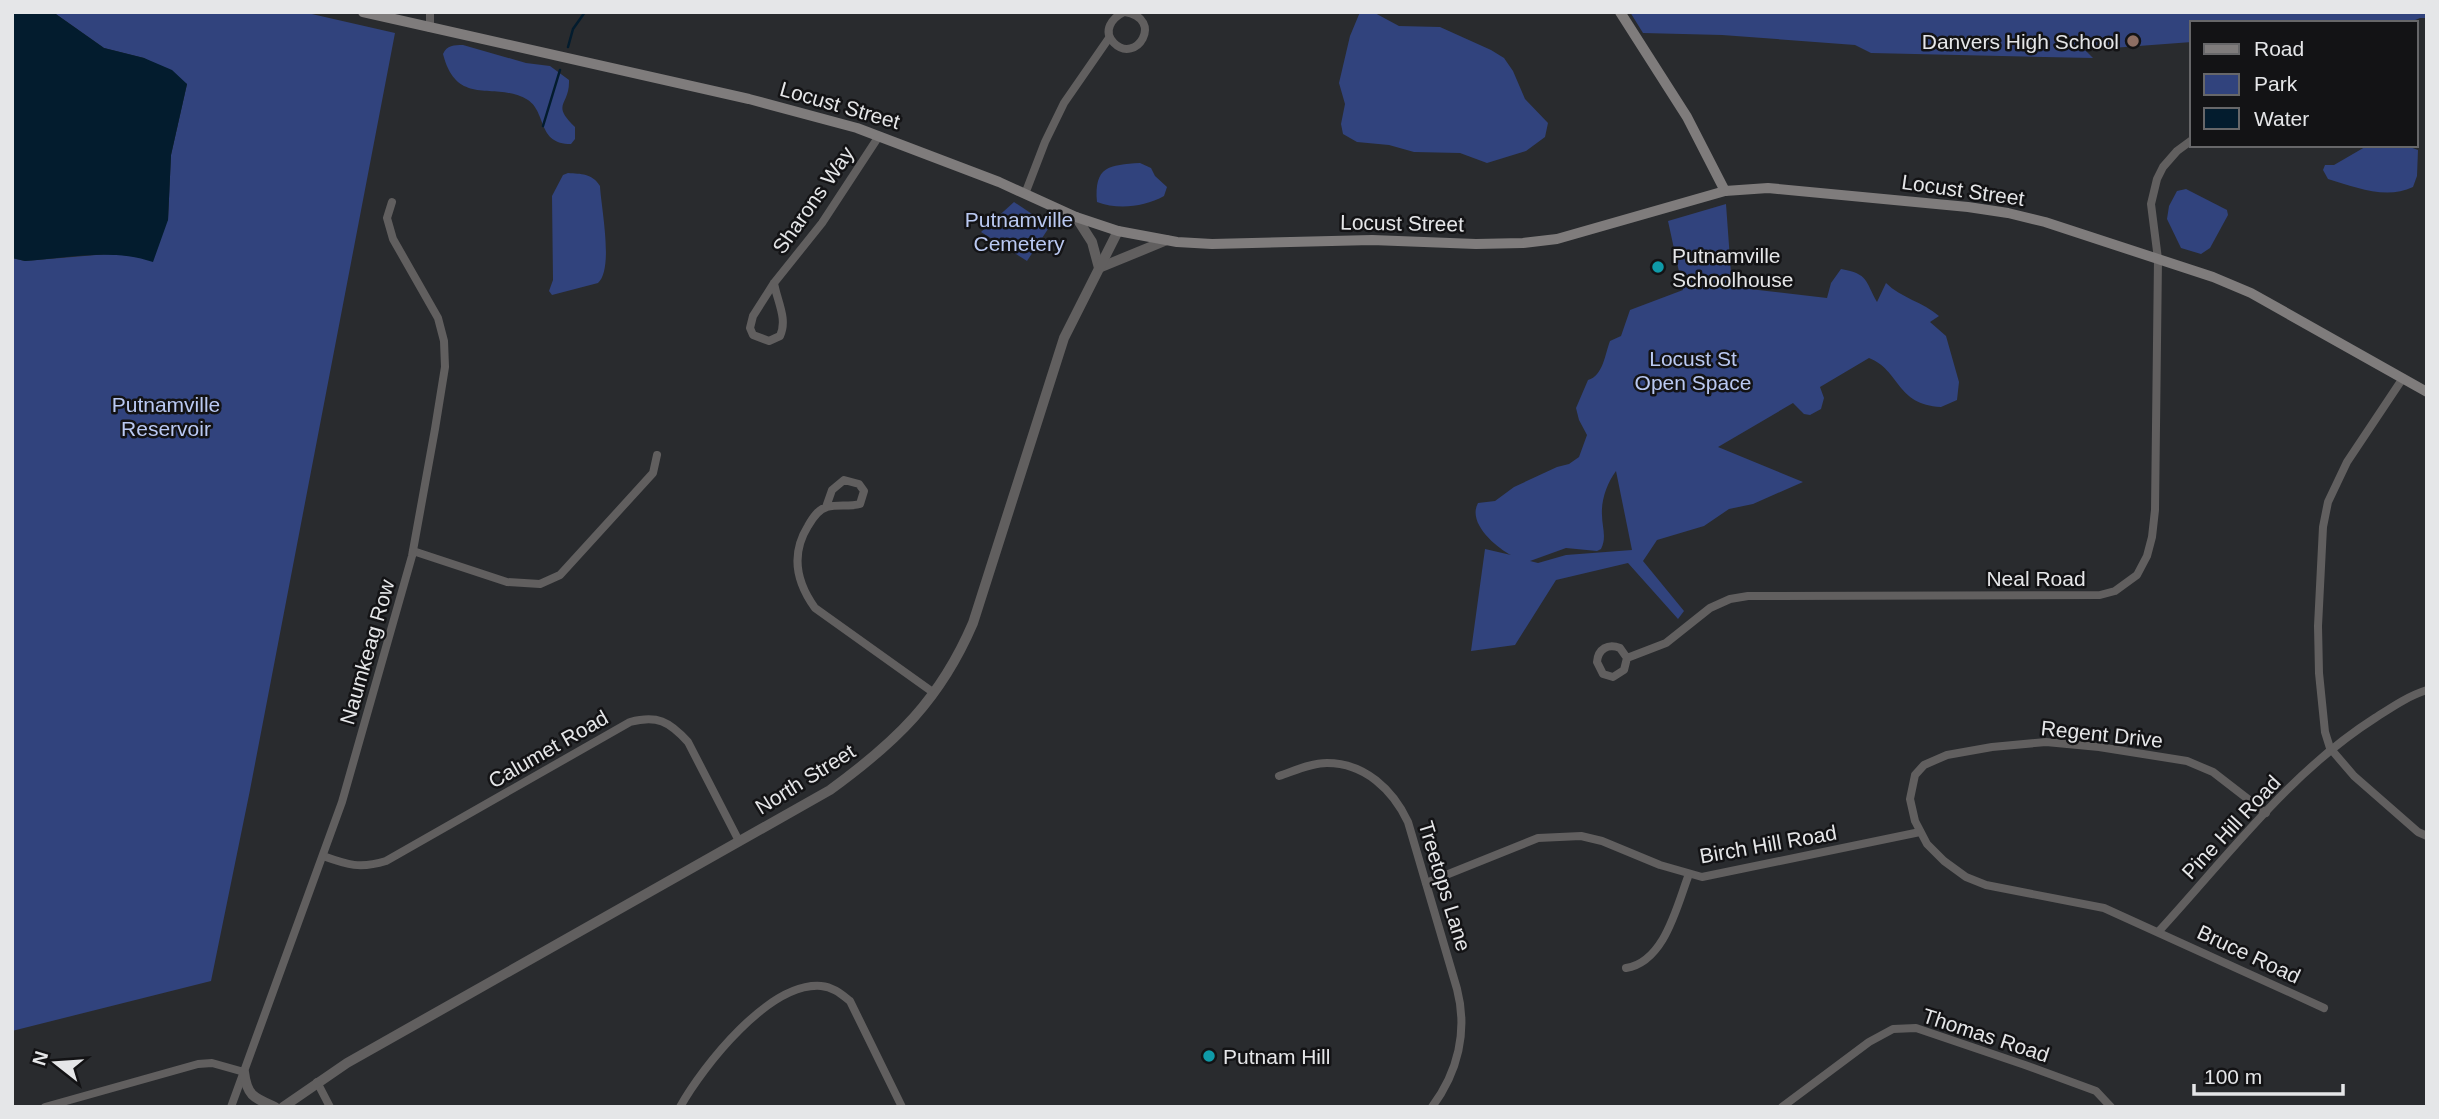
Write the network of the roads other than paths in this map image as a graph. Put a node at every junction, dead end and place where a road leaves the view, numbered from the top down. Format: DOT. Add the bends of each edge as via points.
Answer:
graph roads {
  1 [pos="363,12"];
  2 [pos="430,12"];
  3 [pos="1125,12"];
  4 [pos="1620,12"];
  5 [pos="430,27"];
  6 [pos="1110,38"];
  7 [pos="879,136"];
  8 [pos="2190,142"];
  9 [pos="1725,191"];
  10 [pos="1026,194"];
  11 [pos="392,202"];
  12 [pos="1076,217"];
  13 [pos="1118,230"];
  14 [pos="1167,240"];
  15 [pos="2158,259"];
  16 [pos="1099,268"];
  17 [pos="774,283"];
  18 [pos="2403,378"];
  19 [pos="2427,392"];
  20 [pos="657,455"];
  21 [pos="826,507"];
  22 [pos="413,551"];
  23 [pos="1627,658"];
  24 [pos="2427,690"];
  25 [pos="934,693"];
  26 [pos="2332,750"];
  27 [pos="1279,776"];
  28 [pos="2266,813"];
  29 [pos="1920,832"];
  30 [pos="2427,836"];
  31 [pos="739,841"];
  32 [pos="323,856"];
  33 [pos="1689,874"];
  34 [pos="1426,883"];
  35 [pos="2159,931"];
  36 [pos="1626,968"];
  37 [pos="2324,1008"];
  38 [pos="244,1072"];
  39 [pos="317,1082"];
  40 [pos="45,1107"];
  41 [pos="231,1107"];
  42 [pos="275,1107"];
  43 [pos="283,1107"];
  44 [pos="330,1107"];
  45 [pos="680,1107"];
  46 [pos="902,1107"];
  47 [pos="1432,1107"];
  48 [pos="1782,1107"];
  49 [pos="2111,1107"];
  1 -- 5 [label="main road, Locust Street"];
  2 -- 5 [label="street"];
  3 -- 6 [label="street" via="1114,17"];
  3 -- 6 [label="street" via="1144,22 1146,34 1130,49 1118,47"];
  4 -- 9 [label="main road" via="1686,117"];
  5 -- 7 [label="main road, Locust Street" via="749,99"];
  6 -- 10 [label="street" via="1064,103"];
  7 -- 10 [label="main road, Locust Street"];
  7 -- 17 [label="street, Sharons Way" via="822,223"];
  8 -- 15 [label="street, Neal Road" via="2163,167 2153,192"];
  9 -- 14 [label="main road, Locust Street" via="1557,239 1524,243 1212,244"];
  9 -- 15 [label="main road, Locust Street" via="1808,190 1995,211 2045,222"];
  10 -- 12 [label="main road, Locust Street"];
  11 -- 22 [label="street, Naumkeag Row" via="387,218 393,239 438,318 444,341 445,367"];
  12 -- 13 [label="main road, Locust Street"];
  12 -- 16 [label="street" via="1092,242"];
  13 -- 14 [label="main road, Locust Street"];
  13 -- 16 [label="street, North Street"];
  14 -- 16 [label="street"];
  15 -- 18 [label="main road, Locust Street" via="2251,293"];
  15 -- 23 [label="street, Neal Road" via="2155,510 2147,556 2127,583 2113,592 2072,596 1730,598 1666,643"];
  16 -- 25 [label="street, North Street" via="1064,338 973,623"];
  17 -- 17 [label="street, Sharons Way" via="750,321 753,335 769,341 783,330"];
  18 -- 19 [label="main road, Locust Street"];
  18 -- 26 [label="street" via="2347,462 2328,502 2318,626 2325,732"];
  20 -- 22 [label="street" via="653,473 559,575 540,584 507,582"];
  21 -- 21 [label="street" via="860,504 863,491 859,484 844,480 832,490"];
  21 -- 25 [label="street" via="814,517 798,548 799,581 806,596 816,608"];
  22 -- 32 [label="street, Naumkeag Row"];
  24 -- 26 [label="street, Pine Hill Road" via="2398,703"];
  25 -- 31 [label="street, North Street" via="874,758 830,790"];
  26 -- 28 [label="street, Pine Hill Road"];
  26 -- 30 [label="street" via="2354,776"];
  27 -- 34 [label="street, Treetops Lane" via="1327,763 1381,782 1408,822"];
  28 -- 29 [label="street, Regent Drive" via="2213,772 2187,761 2046,742 1947,755 1924,765 1915,775 1910,799"];
  28 -- 35 [label="street, Pine Hill Road"];
  29 -- 33 [label="street, Birch Hill Road" via="1722,874"];
  29 -- 35 [label="street, Regent Drive" via="1944,861 1966,877 2104,908"];
  31 -- 32 [label="street, Calumet Road" via="688,741 677,730 648,718 630,722 386,860 348,866"];
  31 -- 39 [label="street, North Street"];
  32 -- 38 [label="street, Naumkeag Row"];
  33 -- 34 [label="street, Birch Hill Road" via="1602,841 1560,836 1538,838"];
  33 -- 36 [label="street" via="1658,946 1644,961"];
  34 -- 47 [label="street, Treetops Lane" via="1463,1017 1457,1057"];
  35 -- 37 [label="street, Bruce Road"];
  38 -- 40 [label="street" via="198,1064"];
  38 -- 41 [label="street, Naumkeag Row"];
  38 -- 42 [label="street" via="250,1094"];
  39 -- 43 [label="street, North Street"];
  39 -- 44 [label="street"];
  45 -- 46 [label="street" via="724,1045 759,1013 789,992 823,986 850,1001"];
  48 -- 49 [label="street, Thomas Road" via="1869,1042 1893,1029 1916,1028 2096,1091"];
}
